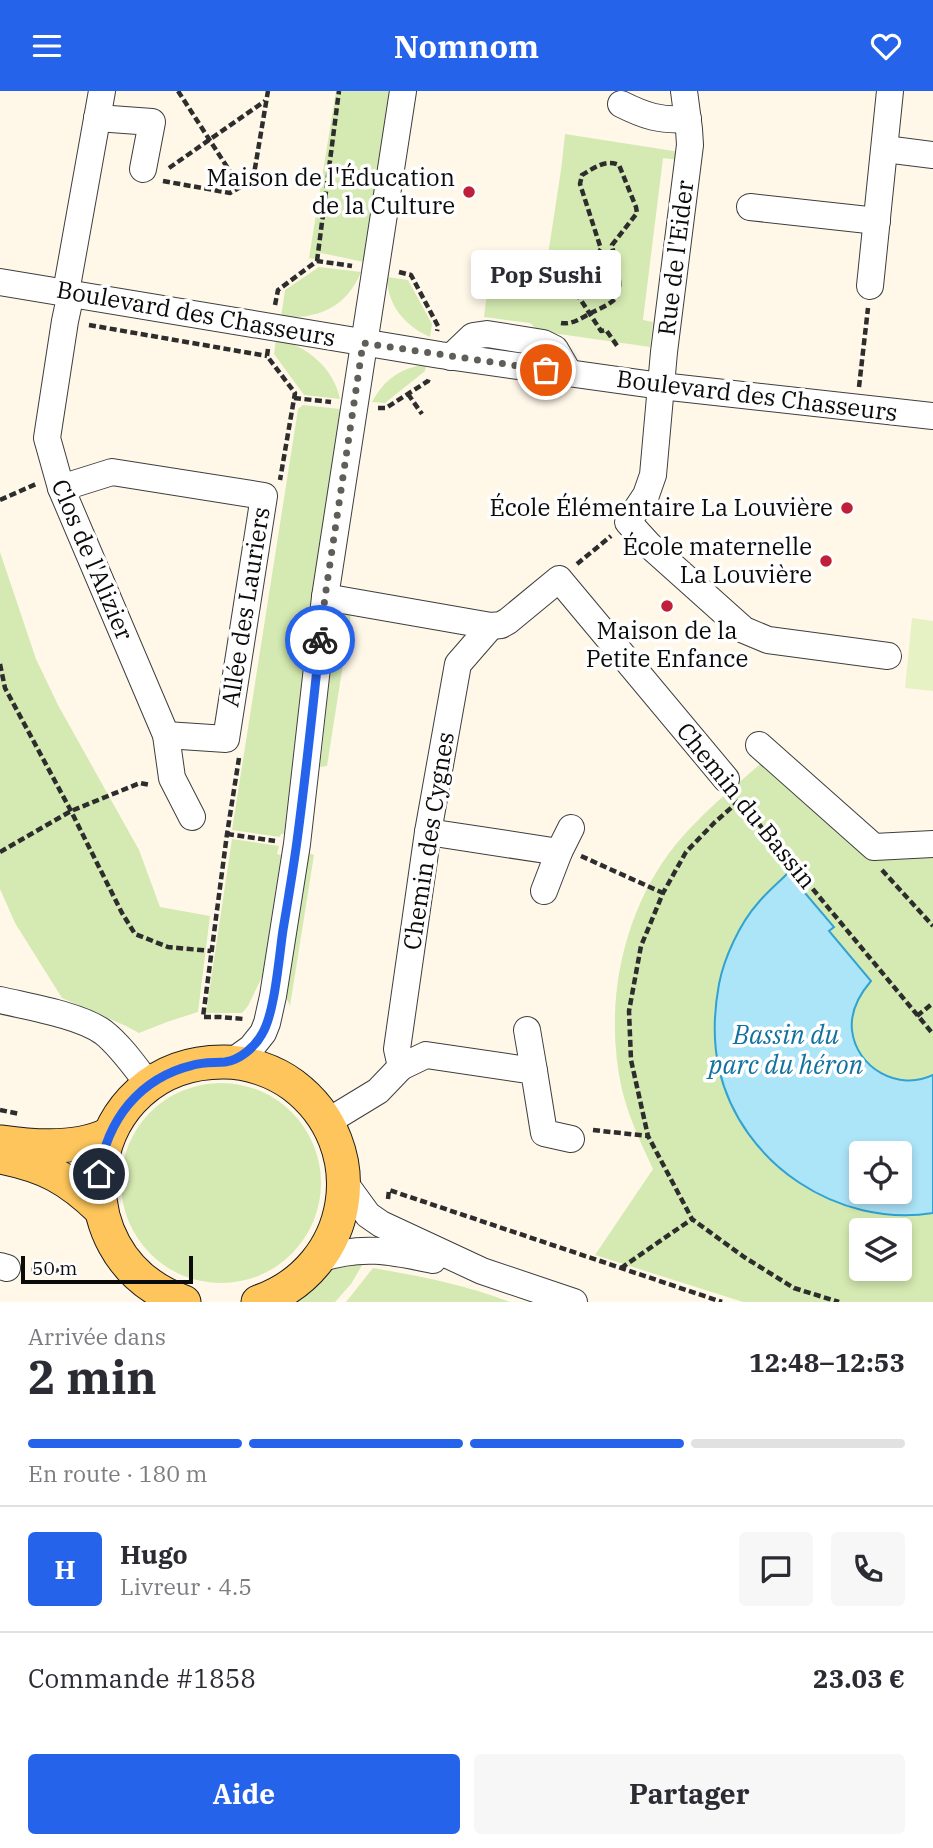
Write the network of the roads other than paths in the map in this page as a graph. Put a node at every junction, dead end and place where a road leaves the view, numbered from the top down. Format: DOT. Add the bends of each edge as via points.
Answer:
graph roads {
  1 [pos="102,91"];
  2 [pos="403,91"];
  3 [pos="684,91"];
  4 [pos="890,91"];
  5 [pos="621,104"];
  6 [pos="97,118"];
  7 [pos="689,124"];
  8 [pos="885,149"];
  9 [pos="933,155"];
  10 [pos="153,173"];
  11 [pos="750,207"];
  12 [pos="877,221"];
  13 [pos="0,282"];
  14 [pos="870,286"];
  15 [pos="69,292"];
  16 [pos="363,343"];
  17 [pos="661,386"];
  18 [pos="933,416"];
  19 [pos="58,482"];
  20 [pos="559,579"];
  21 [pos="325,597"];
  22 [pos="491,626"];
  23 [pos="888,656"];
  24 [pos="166,735"];
  25 [pos="759,745"];
  26 [pos="732,790"];
  27 [pos="192,817"];
  28 [pos="571,828"];
  29 [pos="428,832"];
  30 [pos="933,844"];
  31 [pos="559,852"];
  32 [pos="544,891"];
  33 [pos="273,996"];
  34 [pos="0,1000"];
  35 [pos="527,1030"];
  36 [pos="227,1062"];
  37 [pos="401,1067"];
  38 [pos="534,1071"];
  39 [pos="286,1080"];
  40 [pos="149,1085"];
  41 [pos="327,1122"];
  42 [pos="114,1125"];
  43 [pos="0,1127"];
  44 [pos="571,1139"];
  45 [pos="0,1142"];
  46 [pos="0,1157"];
  47 [pos="344,1182"];
  48 [pos="101,1210"];
  49 [pos="319,1259"];
  50 [pos="482,1271"];
  51 [pos="150,1293"];
  52 [pos="184,1302"];
  53 [pos="258,1302"];
  54 [pos="574,1302"];
  1 -- 6 [label="street, Clos de l'Alizier"];
  2 -- 16 [label="street"];
  3 -- 7 [label="street, Rue de l'Eider"];
  4 -- 8 [label="street"];
  5 -- 7 [label="street" via="643,115"];
  6 -- 10 [label="street" via="152,122"];
  6 -- 15 [label="street, Clos de l'Alizier"];
  7 -- 17 [label="street, Rue de l'Eider"];
  8 -- 9 [label="street"];
  8 -- 12 [label="street"];
  11 -- 12 [label="street"];
  12 -- 14 [label="street"];
  13 -- 15 [label="street, Boulevard des Chasseurs"];
  15 -- 16 [label="street, Boulevard des Chasseurs"];
  15 -- 19 [label="street, Clos de l'Alizier" via="47,438"];
  16 -- 17 [label="street, Boulevard des Chasseurs" via="443,347"];
  16 -- 21 [label="street"];
  17 -- 18 [label="street, Boulevard des Chasseurs"];
  17 -- 23 [label="street" via="653,475 628,522 744,630 768,640"];
  19 -- 24 [label="street, Clos de l'Alizier"];
  19 -- 24 [label="street, Allée des Lauriers" via="112,472 264,496 226,739"];
  20 -- 22 [label="street, Chemin des Cygnes" via="508,621"];
  20 -- 26 [label="street, Chemin du Bassin"];
  21 -- 22 [label="street"];
  21 -- 33 [label="street" via="297,844"];
  22 -- 29 [label="street, Chemin des Cygnes" via="458,664"];
  24 -- 27 [label="street, Clos de l'Alizier" via="172,778"];
  25 -- 30 [label="street" via="874,847"];
  28 -- 31 [label="street"];
  29 -- 31 [label="street"];
  29 -- 37 [label="street, Chemin des Cygnes" via="397,1049"];
  31 -- 32 [label="street"];
  33 -- 36 [label="street" via="263,1033 251,1048"];
  33 -- 39 [label="street" via="273,1048"];
  34 -- 40 [label="street" via="95,1027"];
  35 -- 38 [label="street"];
  36 -- 39 [label="main road" via="268,1070"];
  36 -- 40 [label="main road" via="196,1064"];
  37 -- 38 [label="street" via="425,1055"];
  37 -- 41 [label="street" via="378,1091"];
  38 -- 44 [label="street" via="544,1133"];
  39 -- 41 [label="main road"];
  40 -- 42 [label="main road"];
  41 -- 47 [label="main road" via="339,1151"];
  42 -- 43 [label="street" via="57,1130"];
  42 -- 45 [label="main road" via="86,1142"];
  42 -- 48 [label="main road" via="99,1174"];
  46 -- 48 [label="main road" via="61,1177"];
  47 -- 49 [label="main road" via="340,1217"];
  47 -- 50 [label="street" via="368,1215 381,1224"];
  48 -- 51 [label="main road" via="114,1245"];
  49 -- 50 [label="street" via="373,1250"];
  49 -- 53 [label="main road" via="293,1284"];
  50 -- 54 [label="street"];
  51 -- 52 [label="main road"];
}
